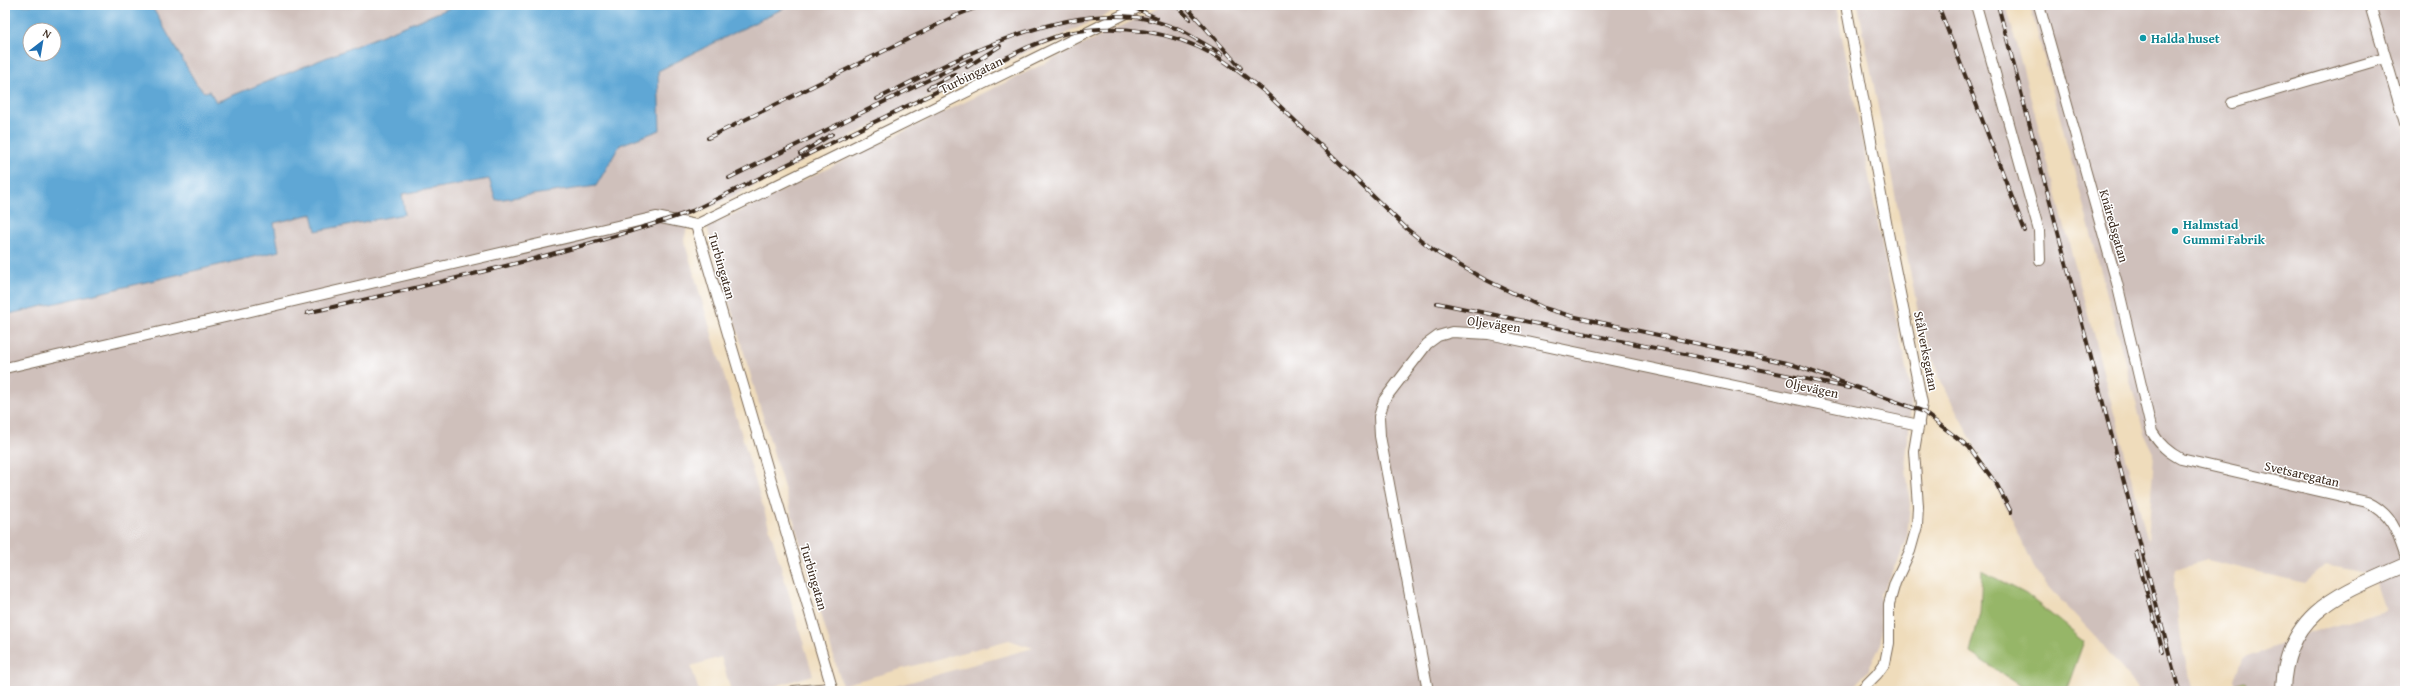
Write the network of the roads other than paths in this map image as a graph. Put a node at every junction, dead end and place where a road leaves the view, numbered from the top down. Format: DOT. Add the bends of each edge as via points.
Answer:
graph roads {
  1 [pos="1144,5"];
  2 [pos="1846,5"];
  3 [pos="1976,5"];
  4 [pos="2039,5"];
  5 [pos="2370,5"];
  6 [pos="2385,58"];
  7 [pos="2232,103"];
  8 [pos="2405,123"];
  9 [pos="696,225"];
  10 [pos="2040,260"];
  11 [pos="5,368"];
  12 [pos="1919,425"];
  13 [pos="2167,451"];
  14 [pos="2405,555"];
  15 [pos="2405,565"];
  16 [pos="794,691"];
  17 [pos="1428,691"];
  18 [pos="1860,691"];
  19 [pos="2283,691"];
  1 -- 9 [label="street, Turbingatan"];
  2 -- 12 [label="street, Stålverksgatan" via="1888,233 1921,391 1922,411"];
  3 -- 10 [label="street" via="2039,231"];
  4 -- 13 [label="street, Knäredsgatan" via="2117,283 2152,432"];
  5 -- 6 [label="street"];
  6 -- 7 [label="street"];
  6 -- 8 [label="street"];
  9 -- 11 [label="street" via="656,217"];
  9 -- 16 [label="street, Turbingatan" via="832,688"];
  12 -- 17 [label="street, Oljevägen" via="1489,334 1452,332 1438,336 1419,352 1384,400 1379,417 1382,450"];
  12 -- 18 [label="street, Stålverksgatan" via="1914,451 1917,526 1889,604 1889,643 1885,663"];
  13 -- 14 [label="street, Svetsaregatan" via="2189,461 2367,502 2391,520"];
  15 -- 19 [label="main road" via="2334,597 2306,623 2293,643 2284,668"];
}
